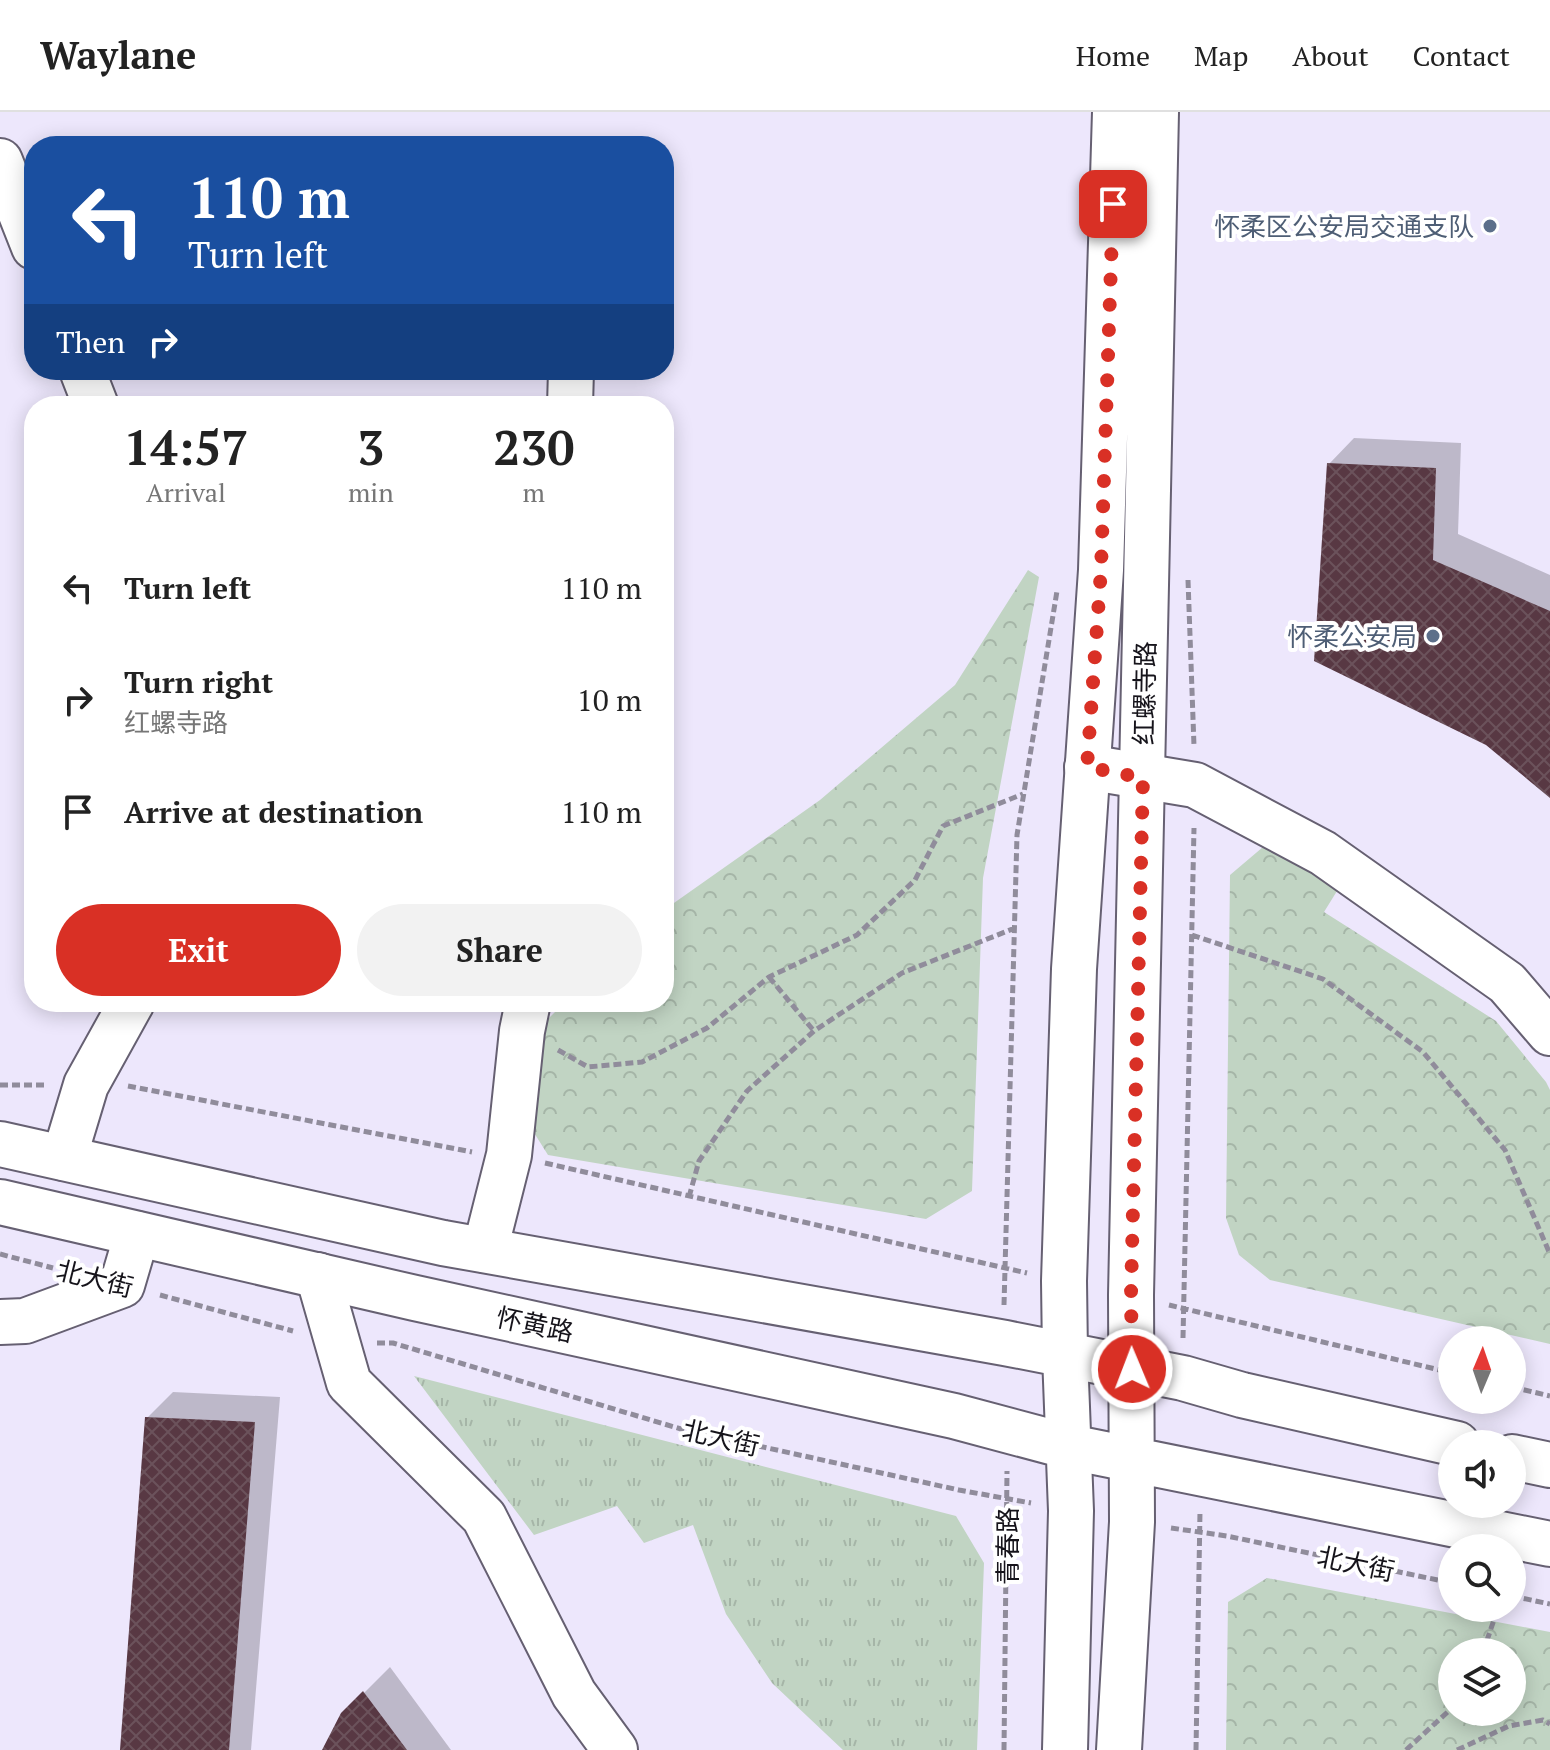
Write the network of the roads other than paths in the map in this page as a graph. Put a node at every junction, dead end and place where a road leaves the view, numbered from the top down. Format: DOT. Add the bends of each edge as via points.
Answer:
graph roads {
  1 [pos="1115,112"];
  2 [pos="1156,112"];
  3 [pos="0,161"];
  4 [pos="24,222"];
  5 [pos="1087,767"];
  6 [pos="1143,778"];
  7 [pos="126,1012"];
  8 [pos="525,1016"];
  9 [pos="1550,1033"];
  10 [pos="0,1144"];
  11 [pos="64,1158"];
  12 [pos="0,1202"];
  13 [pos="137,1234"];
  14 [pos="485,1250"];
  15 [pos="318,1275"];
  16 [pos="13,1321"];
  17 [pos="1065,1355"];
  18 [pos="1132,1369"];
  19 [pos="1438,1440"];
  20 [pos="1070,1447"];
  21 [pos="1133,1460"];
  22 [pos="1526,1460"];
  23 [pos="1550,1465"];
  24 [pos="1550,1544"];
  25 [pos="615,1750"];
  26 [pos="1065,1750"];
  27 [pos="1119,1750"];
  1 -- 5 [label="main road, 红螺寺路" via="1101,570"];
  2 -- 6 [label="main road, 红螺寺路"];
  3 -- 4 [label="main road"];
  5 -- 6 [label="main road"];
  5 -- 17 [label="main road, 红螺寺路" via="1074,969"];
  6 -- 9 [label="main road" via="1195,785 1323,853 1507,983"];
  6 -- 18 [label="main road, 红螺寺路"];
  7 -- 11 [label="main road" via="86,1085"];
  8 -- 14 [label="main road" via="509,1155"];
  10 -- 11 [label="main road"];
  11 -- 14 [label="main road"];
  12 -- 13 [label="main road, 怀黄路"];
  13 -- 15 [label="main road, 怀黄路"];
  13 -- 16 [label="main road" via="122,1285"];
  14 -- 17 [label="main road"];
  15 -- 20 [label="main road, 怀黄路" via="954,1416"];
  15 -- 25 [label="main road" via="349,1383 484,1517 574,1694"];
  17 -- 18 [label="main road"];
  17 -- 20 [label="main road"];
  18 -- 19 [label="main road"];
  18 -- 21 [label="main road"];
  20 -- 21 [label="main road"];
  20 -- 26 [label="main road"];
  21 -- 24 [label="main road"];
  21 -- 27 [label="main road"];
  22 -- 23 [label="main road"];
}
